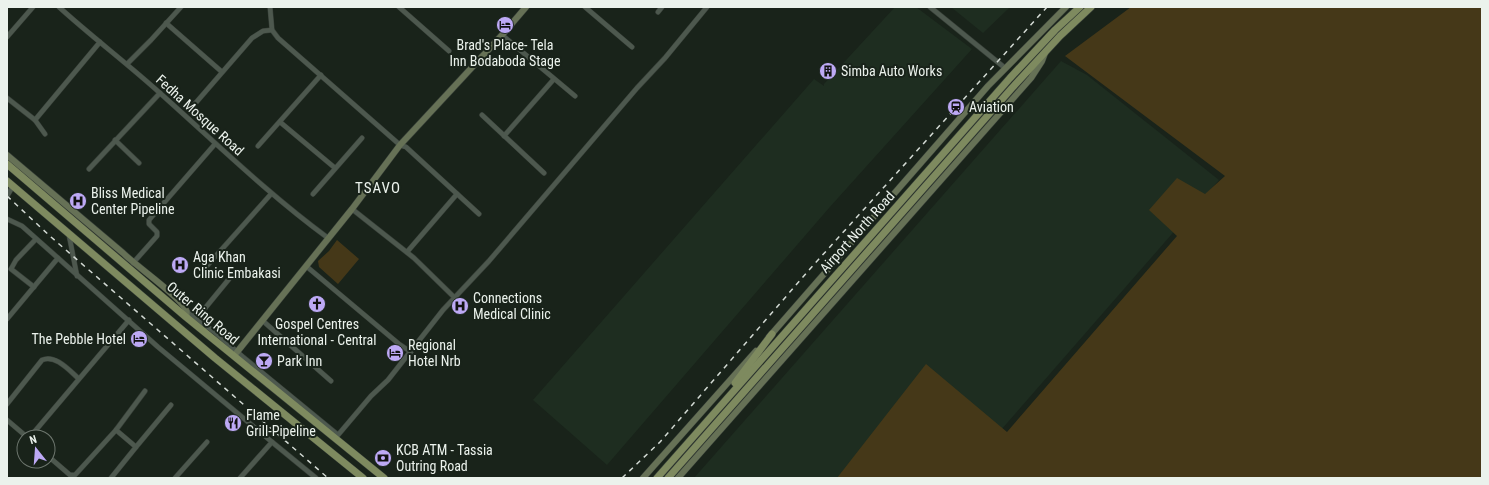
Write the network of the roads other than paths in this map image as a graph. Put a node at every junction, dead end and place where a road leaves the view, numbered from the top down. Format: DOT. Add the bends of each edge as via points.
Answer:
graph roads {
  1 [pos="33,7"];
  2 [pos="59,7"];
  3 [pos="181,7"];
  4 [pos="270,7"];
  5 [pos="399,7"];
  6 [pos="526,7"];
  7 [pos="585,7"];
  8 [pos="662,7"];
  9 [pos="707,7"];
  10 [pos="930,7"];
  11 [pos="1066,7"];
  12 [pos="1080,7"];
  13 [pos="1092,7"];
  14 [pos="658,12"];
  15 [pos="166,23"];
  16 [pos="272,30"];
  17 [pos="502,35"];
  18 [pos="7,37"];
  19 [pos="100,42"];
  20 [pos="632,47"];
  21 [pos="450,52"];
  22 [pos="1045,52"];
  23 [pos="127,64"];
  24 [pos="1005,68"];
  25 [pos="222,72"];
  26 [pos="321,75"];
  27 [pos="554,79"];
  28 [pos="160,93"];
  29 [pos="575,96"];
  30 [pos="7,98"];
  31 [pos="193,106"];
  32 [pos="482,115"];
  33 [pos="35,120"];
  34 [pos="280,122"];
  35 [pos="45,134"];
  36 [pos="504,136"];
  37 [pos="362,138"];
  38 [pos="115,140"];
  39 [pos="216,144"];
  40 [pos="400,145"];
  41 [pos="258,146"];
  42 [pos="7,155"];
  43 [pos="139,163"];
  44 [pos="7,164"];
  45 [pos="335,168"];
  46 [pos="89,169"];
  47 [pos="544,173"];
  48 [pos="7,181"];
  49 [pos="13,186"];
  50 [pos="271,194"];
  51 [pos="313,194"];
  52 [pos="457,194"];
  53 [pos="7,196"];
  54 [pos="352,209"];
  55 [pos="480,214"];
  56 [pos="7,218"];
  57 [pos="70,234"];
  58 [pos="328,238"];
  59 [pos="36,239"];
  60 [pos="407,252"];
  61 [pos="58,258"];
  62 [pos="133,263"];
  63 [pos="306,266"];
  64 [pos="9,267"];
  65 [pos="206,267"];
  66 [pos="77,276"];
  67 [pos="229,279"];
  68 [pos="34,287"];
  69 [pos="455,298"];
  70 [pos="187,314"];
  71 [pos="197,318"];
  72 [pos="7,319"];
  73 [pos="129,320"];
  74 [pos="263,321"];
  75 [pos="772,334"];
  76 [pos="412,352"];
  77 [pos="237,355"];
  78 [pos="78,378"];
  79 [pos="330,381"];
  80 [pos="146,391"];
  81 [pos="726,399"];
  82 [pos="7,404"];
  83 [pos="171,405"];
  84 [pos="7,420"];
  85 [pos="19,429"];
  86 [pos="36,429"];
  87 [pos="116,430"];
  88 [pos="207,442"];
  89 [pos="272,442"];
  90 [pos="136,447"];
  91 [pos="56,463"];
  92 [pos="111,478"];
  93 [pos="175,478"];
  94 [pos="240,478"];
  95 [pos="316,478"];
  96 [pos="363,478"];
  97 [pos="384,478"];
  98 [pos="643,478"];
  99 [pos="657,478"];
  100 [pos="668,478"];
  101 [pos="678,478"];
  1 -- 18 [label="street"];
  2 -- 19 [label="street, Fedha Mosque Road"];
  3 -- 15 [label="street"];
  4 -- 16 [label="street"];
  5 -- 21 [label="street"];
  6 -- 17 [label="main road"];
  7 -- 20 [label="street"];
  8 -- 14 [label="street"];
  9 -- 69 [label="street" via="666,58"];
  10 -- 24 [label="street"];
  11 -- 24 [label="main road, Airport North Road"];
  12 -- 81 [label="main road, Airport North Road" via="1010,78"];
  13 -- 22 [label="main road, Airport North Road"];
  15 -- 23 [label="street"];
  15 -- 25 [label="street"];
  16 -- 25 [label="street" via="263,31 252,38"];
  16 -- 26 [label="street"];
  17 -- 27 [label="street"];
  17 -- 40 [label="main road"];
  19 -- 23 [label="street, Fedha Mosque Road"];
  19 -- 33 [label="street"];
  22 -- 100 [label="main road, Airport North Road"];
  22 -- 101 [label="main road, Airport North Road" via="1031,78"];
  23 -- 28 [label="street, Fedha Mosque Road"];
  24 -- 75 [label="main road, Airport North Road"];
  25 -- 31 [label="street"];
  26 -- 34 [label="street"];
  26 -- 40 [label="street"];
  27 -- 29 [label="street"];
  27 -- 36 [label="street"];
  28 -- 38 [label="street"];
  28 -- 39 [label="street, Fedha Mosque Road"];
  30 -- 33 [label="street"];
  32 -- 36 [label="street"];
  33 -- 35 [label="street"];
  34 -- 41 [label="street"];
  34 -- 45 [label="street"];
  36 -- 47 [label="street"];
  37 -- 45 [label="street"];
  38 -- 43 [label="street"];
  38 -- 46 [label="street"];
  39 -- 50 [label="street, Fedha Mosque Road"];
  39 -- 62 [label="street" via="150,220 149,224 157,232 157,236"];
  40 -- 52 [label="street" via="406,147"];
  40 -- 54 [label="main road"];
  42 -- 62 [label="main road"];
  44 -- 70 [label="main road, Outer Ring Road"];
  45 -- 51 [label="street"];
  48 -- 49 [label="main road, Outer Ring Road"];
  49 -- 53 [label="street"];
  49 -- 57 [label="main road, Outer Ring Road"];
  50 -- 58 [label="street, Fedha Mosque Road"];
  50 -- 65 [label="street"];
  52 -- 55 [label="street"];
  52 -- 60 [label="street"];
  54 -- 58 [label="main road"];
  54 -- 60 [label="street"];
  56 -- 59 [label="street" via="22,226"];
  57 -- 66 [label="street"];
  57 -- 96 [label="main road, Outer Ring Road"];
  58 -- 63 [label="main road"];
  59 -- 61 [label="street"];
  59 -- 64 [label="street"];
  60 -- 69 [label="street"];
  61 -- 66 [label="street"];
  61 -- 68 [label="street"];
  62 -- 70 [label="main road" via="183,305"];
  63 -- 74 [label="main road"];
  63 -- 76 [label="street"];
  64 -- 68 [label="street"];
  66 -- 73 [label="street"];
  67 -- 71 [label="street"];
  68 -- 72 [label="street"];
  69 -- 76 [label="street"];
  70 -- 71 [label="street"];
  70 -- 77 [label="main road, Outer Ring Road"];
  71 -- 77 [label="street"];
  73 -- 78 [label="street"];
  73 -- 89 [label="street"];
  74 -- 77 [label="main road"];
  74 -- 79 [label="street"];
  75 -- 81 [label="main road"];
  75 -- 98 [label="main road, Airport North Road"];
  76 -- 77 [label="street" via="338,434"];
  77 -- 97 [label="main road, Outer Ring Road"];
  78 -- 82 [label="street" via="59,362 45,358"];
  78 -- 86 [label="street"];
  80 -- 87 [label="street"];
  81 -- 99 [label="main road, Airport North Road"];
  83 -- 90 [label="street"];
  84 -- 85 [label="street"];
  87 -- 90 [label="street"];
  87 -- 91 [label="street" via="75,475 70,475"];
  88 -- 93 [label="street"];
  89 -- 94 [label="street"];
  89 -- 95 [label="street"];
  90 -- 92 [label="street"];
}
